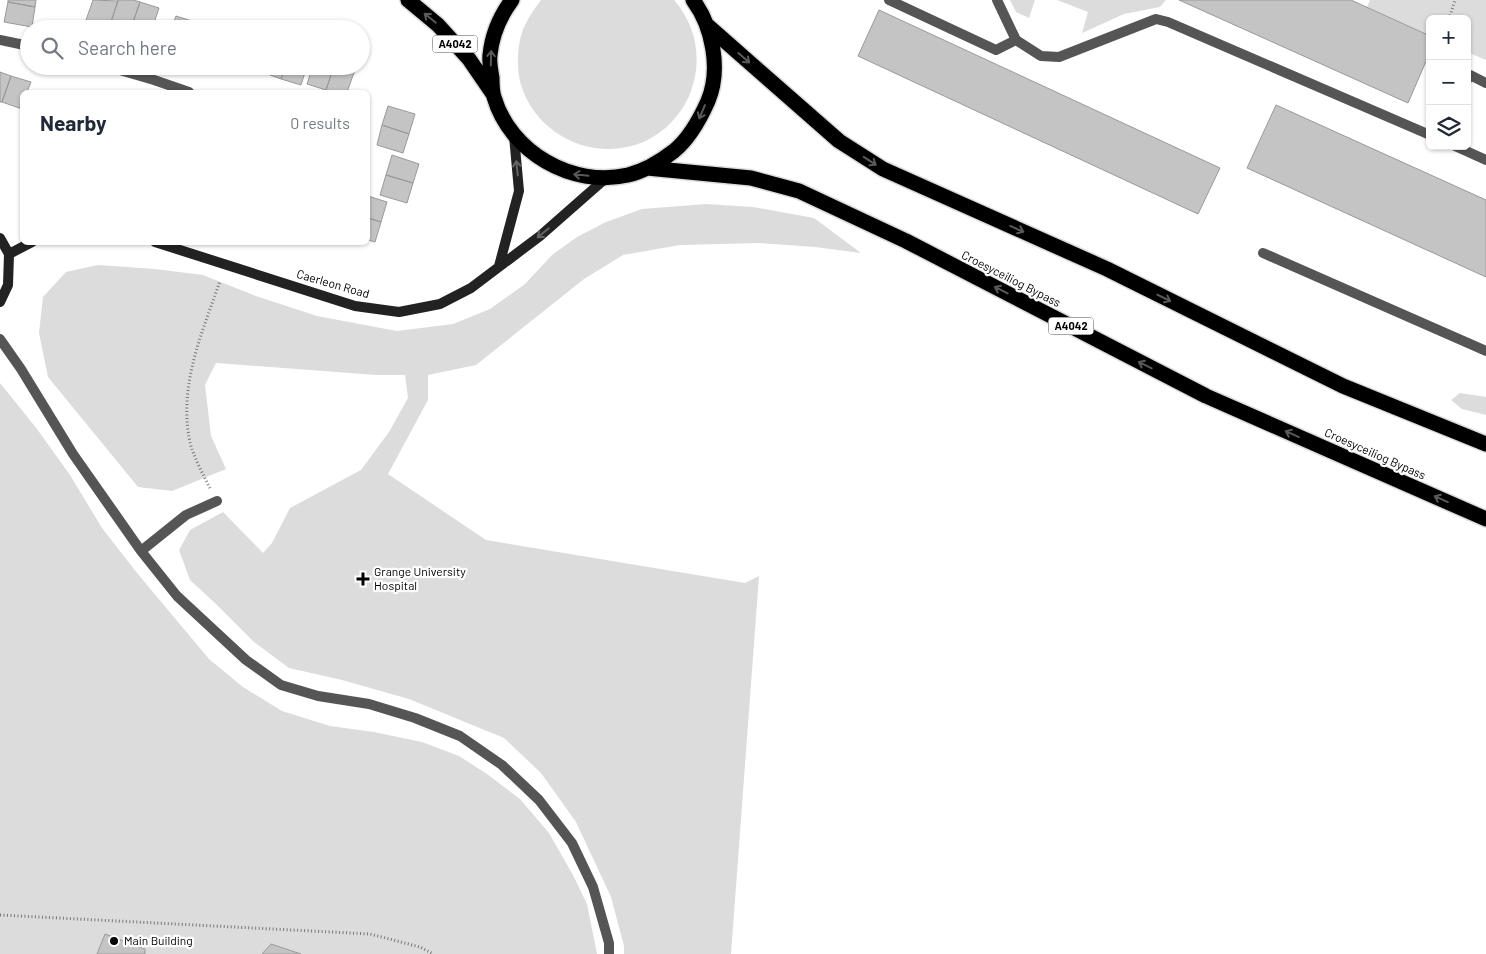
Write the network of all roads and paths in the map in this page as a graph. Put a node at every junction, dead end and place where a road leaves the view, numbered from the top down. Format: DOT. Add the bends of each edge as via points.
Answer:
graph roads {
  1 [pos="408,0"];
  2 [pos="512,0"];
  3 [pos="694,0"];
  4 [pos="889,0"];
  5 [pos="997,0"];
  6 [pos="1455,0"];
  7 [pos="1451,15"];
  8 [pos="708,26"];
  9 [pos="0,40"];
  10 [pos="1016,40"];
  11 [pos="20,44"];
  12 [pos="137,75"];
  13 [pos="1471,76"];
  14 [pos="1486,83"];
  15 [pos="183,90"];
  16 [pos="494,96"];
  17 [pos="1426,132"];
  18 [pos="514,136"];
  19 [pos="1464,150"];
  20 [pos="1486,160"];
  21 [pos="647,168"];
  22 [pos="606,178"];
  23 [pos="0,238"];
  24 [pos="26,245"];
  25 [pos="165,245"];
  26 [pos="1264,253"];
  27 [pos="9,254"];
  28 [pos="226,264"];
  29 [pos="499,266"];
  30 [pos="0,302"];
  31 [pos="0,339"];
  32 [pos="1486,351"];
  33 [pos="1486,444"];
  34 [pos="217,500"];
  35 [pos="1486,518"];
  36 [pos="141,551"];
  37 [pos="0,915"];
  38 [pos="434,954"];
  39 [pos="609,954"];
  16 -- 1 [label="highway, A4042, one-way" via="469,59 438,25"];
  16 -- 2 [label="highway, one-way" via="490,56 500,17"];
  3 -- 8 [label="highway"];
  4 -- 10 [label="street" via="996,50"];
  5 -- 10 [label="street"];
  6 -- 7 [label="path"];
  8 -- 21 [label="highway, one-way" via="714,59 711,93 698,124 676,150"];
  8 -- 33 [label="highway, one-way" via="839,141 883,170 1107,269 1343,386"];
  9 -- 11 [label="street"];
  10 -- 17 [label="street" via="1041,56 1060,57 1156,19"];
  12 -- 15 [label="street"];
  13 -- 14 [label="street"];
  16 -- 18 [label="highway"];
  22 -- 18 [label="highway, one-way" via="572,174 540,159"];
  29 -- 18 [label="main road, one-way" via="520,191"];
  19 -- 20 [label="street"];
  21 -- 22 [label="highway"];
  35 -- 21 [label="highway, Croesyceiliog Bypass / A4042, one-way" via="1206,396 906,241 799,191 751,178"];
  22 -- 29 [label="main road, Caerleon Road, one-way" via="540,236"];
  23 -- 27 [label="main road"];
  24 -- 27 [label="main road"];
  25 -- 28 [label="main road, Caerleon Road"];
  26 -- 32 [label="street"];
  27 -- 30 [label="main road" via="8,285"];
  28 -- 29 [label="main road, Caerleon Road" via="355,306 399,312 440,304 471,288"];
  28 -- 34 [label="path" via="196,348 186,394 190,442"];
  31 -- 36 [label="street" via="73,454"];
  34 -- 36 [label="street" via="186,515"];
  36 -- 39 [label="street" via="177,596 215,633 281,685 318,696 369,704 415,718 460,736 502,765 539,800 572,843 593,887"];
  37 -- 38 [label="path" via="370,934"];
}
